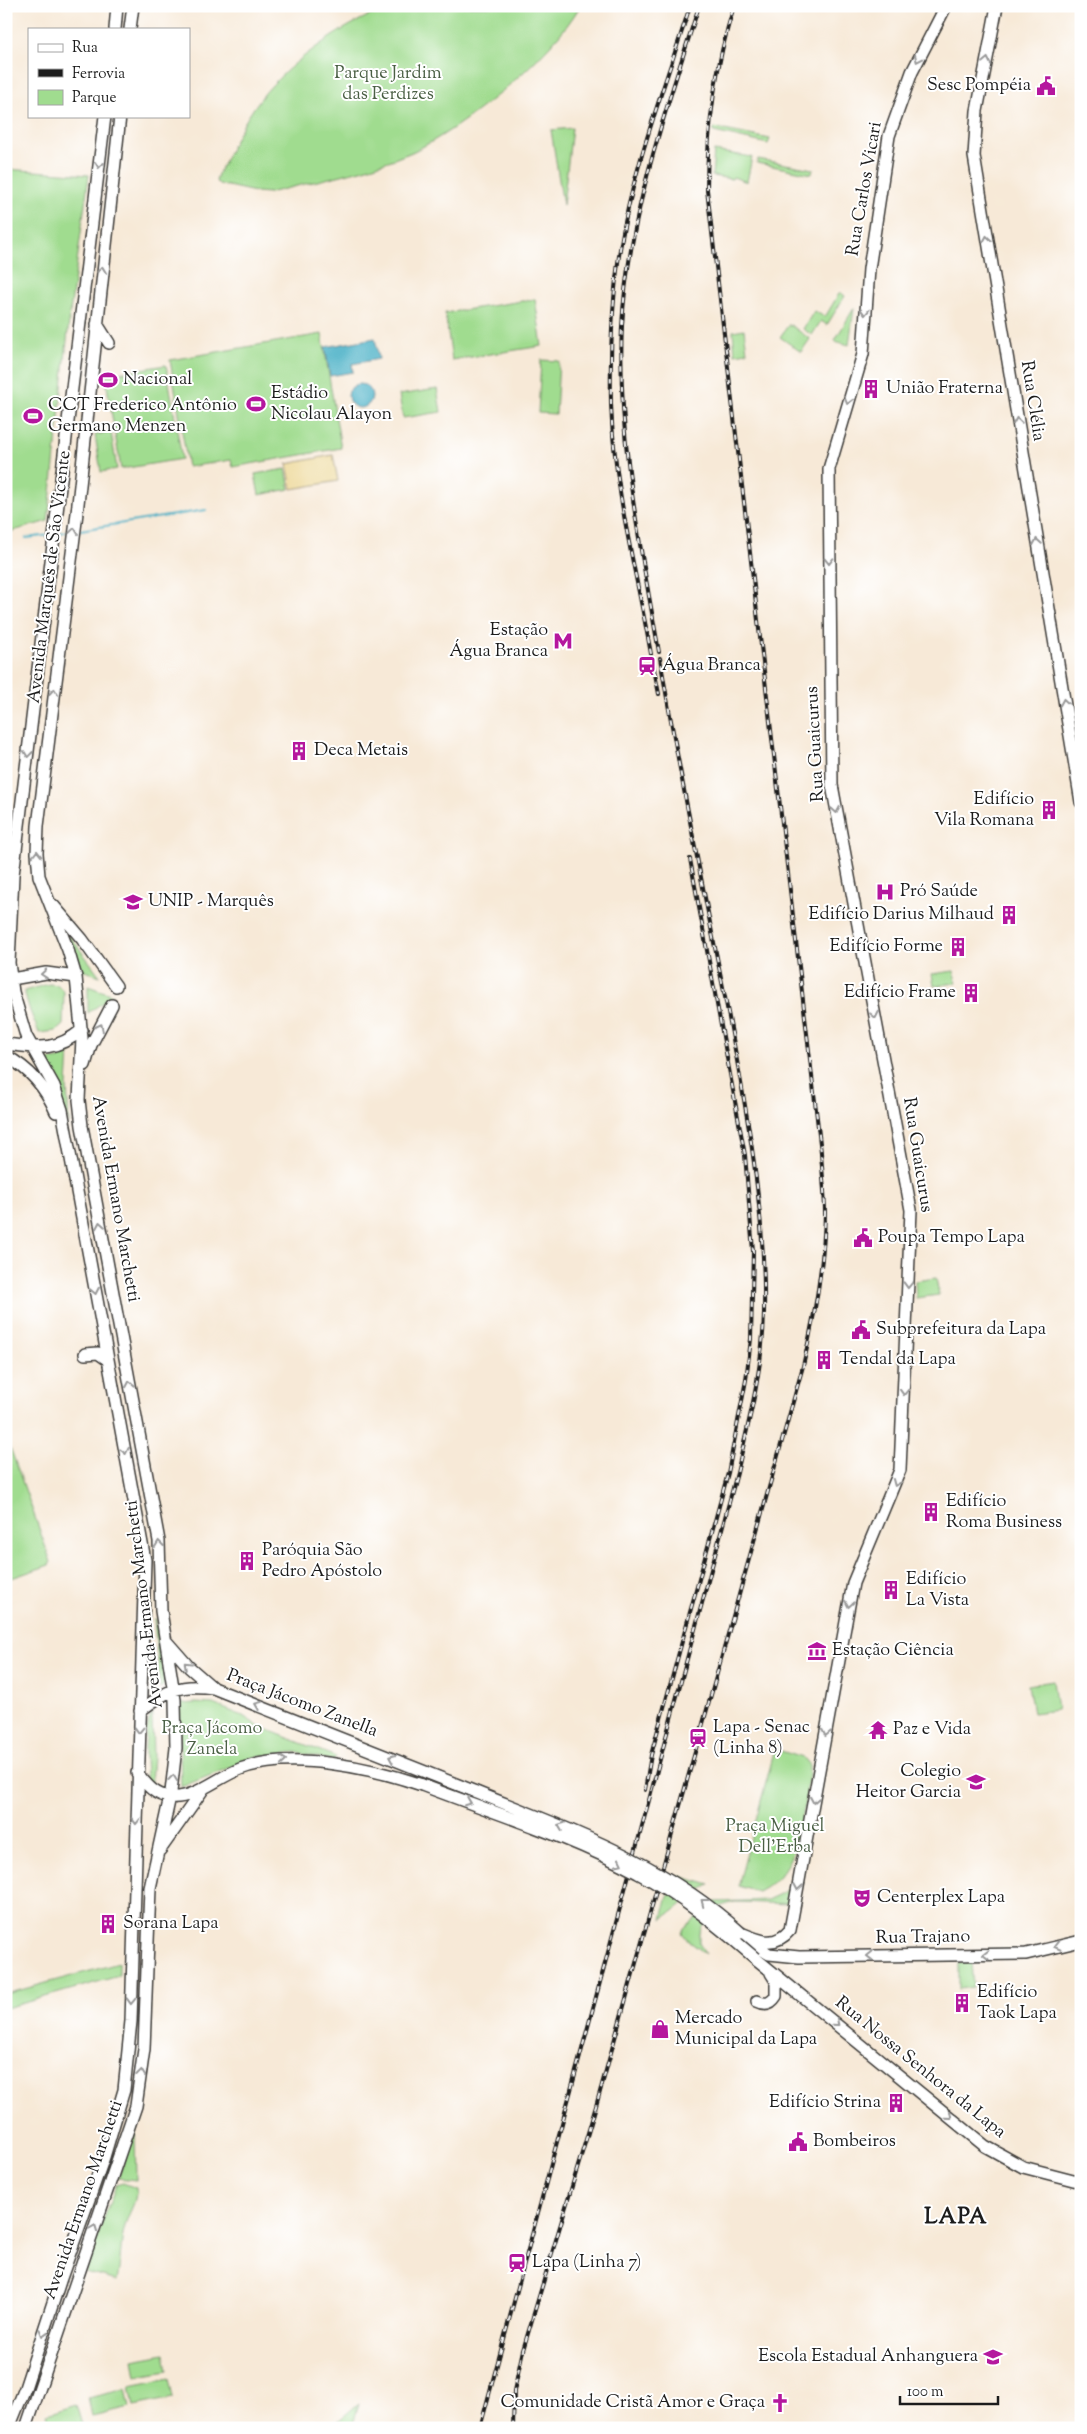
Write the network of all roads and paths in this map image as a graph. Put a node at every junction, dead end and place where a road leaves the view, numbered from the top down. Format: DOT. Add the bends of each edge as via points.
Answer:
graph roads {
  1 [pos="117,6"];
  2 [pos="133,6"];
  3 [pos="946,6"];
  4 [pos="997,6"];
  5 [pos="115,28"];
  6 [pos="130,28"];
  7 [pos="105,118"];
  8 [pos="120,118"];
  9 [pos="97,318"];
  10 [pos="109,344"];
  11 [pos="863,354"];
  12 [pos="1081,802"];
  13 [pos="48,901"];
  14 [pos="12,905"];
  15 [pos="6,918"];
  16 [pos="76,977"];
  17 [pos="9,979"];
  18 [pos="116,986"];
  19 [pos="112,1005"];
  20 [pos="82,1030"];
  21 [pos="6,1044"];
  22 [pos="32,1047"];
  23 [pos="6,1056"];
  24 [pos="79,1084"];
  25 [pos="66,1140"];
  26 [pos="85,1354"];
  27 [pos="108,1360"];
  28 [pos="165,1639"];
  29 [pos="213,1688"];
  30 [pos="173,1689"];
  31 [pos="140,1711"];
  32 [pos="137,1773"];
  33 [pos="205,1787"];
  34 [pos="170,1797"];
  35 [pos="155,1858"];
  36 [pos="1081,1941"];
  37 [pos="770,1948"];
  38 [pos="768,1968"];
  39 [pos="757,2001"];
  40 [pos="1081,2182"];
  41 [pos="9,2428"];
  42 [pos="26,2428"];
  1 -- 5 [label="main road"];
  2 -- 6 [label="main road"];
  3 -- 11 [label="main road, Rua Carlos Vicari, one-way" via="909,78 889,136 869,269"];
  12 -- 4 [label="main road, Rua Clélia, one-way" via="974,156 977,111"];
  7 -- 14 [label="main road, Avenida Marquês de São Vicente, one-way" via="17,839"];
  9 -- 8 [label="main road, Avenida Marquês de São Vicente, one-way"];
  9 -- 10 [label="main road" via="100,331"];
  13 -- 9 [label="main road, Avenida Marquês de São Vicente, one-way" via="37,864 38,826"];
  11 -- 37 [label="main road, Rua Guaicurus, one-way" via="829,469 832,785 911,1210 902,1451 898,1477 853,1582 790,1930"];
  13 -- 16 [label="main road, Avenida Marquês de São Vicente"];
  13 -- 18 [label="main road" via="59,910"];
  14 -- 15 [label="main road"];
  14 -- 17 [label="main road, Avenida Marquês de São Vicente"];
  16 -- 17 [label="main road, one-way" via="46,973"];
  16 -- 20 [label="main road, Avenida Ermano Marchetti"];
  17 -- 22 [label="main road, Avenida Ermano Marchetti"];
  24 -- 19 [label="main road, one-way" via="91,1045"];
  20 -- 22 [label="main road" via="55,1046"];
  20 -- 24 [label="main road, Avenida Ermano Marchetti"];
  21 -- 22 [label="main road"];
  22 -- 25 [label="main road, Avenida Ermano Marchetti" via="54,1086 62,1110"];
  23 -- 25 [label="main road" via="25,1069 43,1088"];
  28 -- 24 [label="main road, Avenida Ermano Marchetti, one-way" via="159,1541 82,1126"];
  25 -- 27 [label="main road, Avenida Ermano Marchetti, one-way"];
  26 -- 27 [label="main road" via="98,1354"];
  27 -- 31 [label="main road, Avenida Ermano Marchetti, one-way" via="145,1560"];
  29 -- 28 [label="main road, one-way" via="184,1663"];
  28 -- 30 [label="main road, Avenida Ermano Marchetti"];
  29 -- 30 [label="main road, Praça Jácomo Zanella" via="190,1686"];
  37 -- 29 [label="main road, Praça Jácomo Zanella, one-way, bridge" via="741,1933 696,1896 586,1836"];
  30 -- 31 [label="main road"];
  34 -- 30 [label="main road, Avenida Ermano Marchetti, one-way" via="176,1748"];
  31 -- 32 [label="main road, Avenida Ermano Marchetti, one-way"];
  32 -- 34 [label="main road" via="155,1792"];
  32 -- 41 [label="main road, Avenida Ermano Marchetti, one-way" via="131,2013 124,2090 104,2157"];
  33 -- 34 [label="main road"];
  33 -- 35 [label="main road"];
  33 -- 38 [label="main road, Rua Nossa Senhora da Lapa, one-way, bridge" via="240,1769 285,1760 328,1764 422,1785 575,1844 639,1873 677,1896"];
  34 -- 35 [label="main road, Avenida Ermano Marchetti"];
  42 -- 35 [label="main road, Avenida Ermano Marchetti, one-way" via="136,2106 144,2049 148,1912"];
  36 -- 37 [label="main road, Rua Trajano, one-way" via="1023,1954 812,1957"];
  38 -- 39 [label="main road" via="776,1981 777,1993 767,2004"];
  38 -- 40 [label="main road, Rua Nossa Senhora da Lapa, one-way" via="985,2146 1024,2167"];
}
